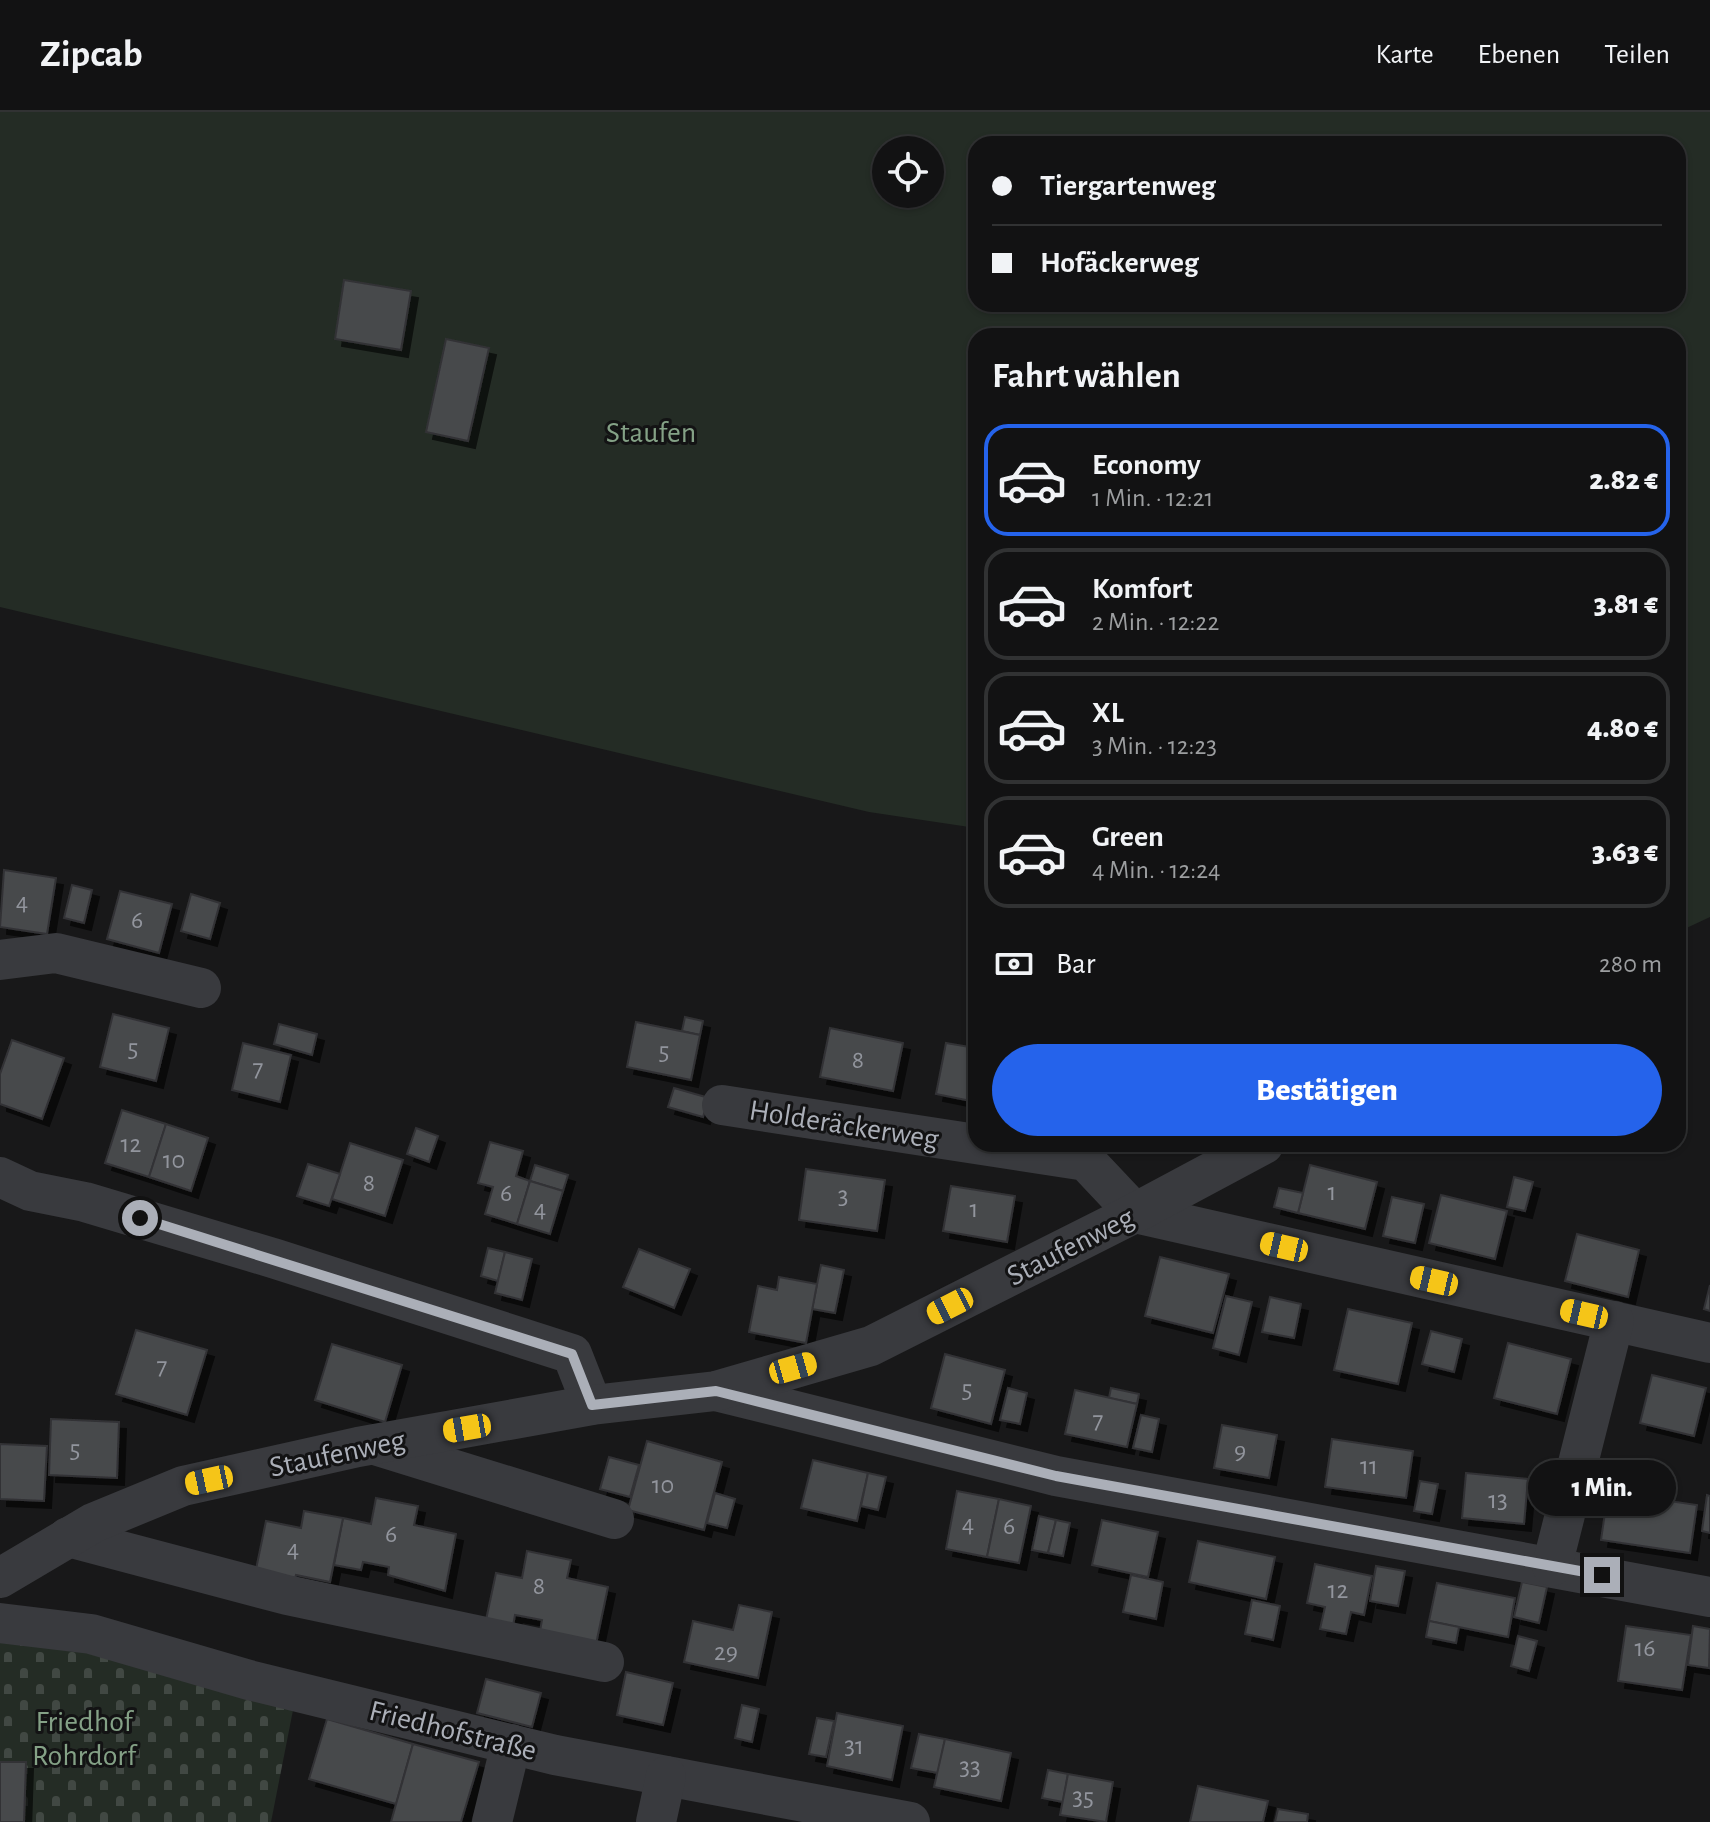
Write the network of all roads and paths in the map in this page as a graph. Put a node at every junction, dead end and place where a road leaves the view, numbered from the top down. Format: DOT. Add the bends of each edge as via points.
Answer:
graph roads {
  1 [pos="0,960"];
  2 [pos="201,988"];
  3 [pos="722,1105"];
  4 [pos="968,1143"];
  5 [pos="1028,1152"];
  6 [pos="1249,1152"];
  7 [pos="0,1177"];
  8 [pos="1135,1213"];
  9 [pos="1614,1321"];
  10 [pos="1710,1343"];
  11 [pos="716,1391"];
  12 [pos="592,1405"];
  13 [pos="373,1445"];
  14 [pos="614,1519"];
  15 [pos="68,1537"];
  16 [pos="1552,1566"];
  17 [pos="0,1578"];
  18 [pos="1710,1597"];
  19 [pos="0,1623"];
  20 [pos="604,1662"];
  21 [pos="511,1744"];
  22 [pos="666,1776"];
  23 [pos="492,1822"];
  24 [pos="656,1822"];
  25 [pos="910,1822"];
  1 -- 2 [label="street" via="56,953"];
  3 -- 4 [label="street, Holderäckerweg"];
  5 -- 8 [label="street, Holderäckerweg" via="1086,1161"];
  6 -- 8 [label="street, Staufenweg"];
  7 -- 12 [label="street" via="30,1191 85,1202 276,1259 572,1354"];
  8 -- 9 [label="street"];
  8 -- 11 [label="street, Staufenweg" via="871,1346"];
  9 -- 10 [label="street"];
  9 -- 16 [label="street"];
  11 -- 12 [label="street, Staufenweg"];
  11 -- 16 [label="street" via="1056,1476"];
  12 -- 13 [label="street, Staufenweg"];
  13 -- 14 [label="street"];
  13 -- 15 [label="street, Staufenweg" via="183,1486"];
  15 -- 17 [label="street, Staufenweg"];
  15 -- 20 [label="street" via="287,1595"];
  16 -- 18 [label="street"];
  19 -- 21 [label="street, Friedhofstraße" via="91,1634 249,1680"];
  21 -- 22 [label="street, Friedhofstraße"];
  21 -- 23 [label="street"];
  22 -- 24 [label="street"];
  22 -- 25 [label="street, Friedhofstraße"];
}
